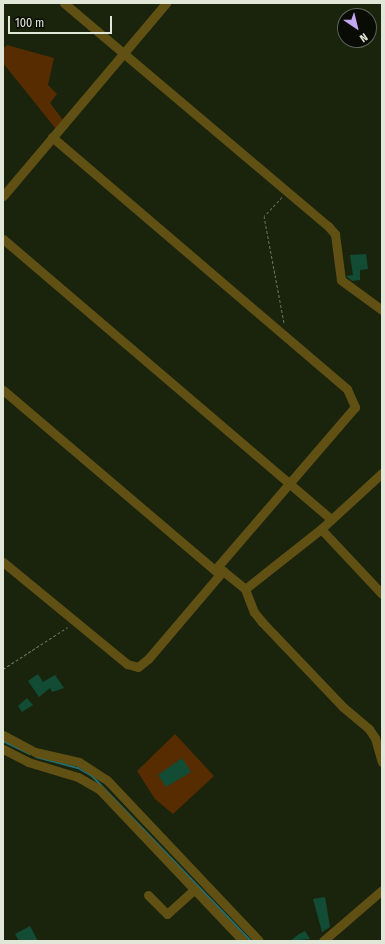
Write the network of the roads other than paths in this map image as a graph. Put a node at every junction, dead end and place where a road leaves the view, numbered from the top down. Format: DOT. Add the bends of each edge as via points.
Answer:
graph roads {
  1 [pos="64,3"];
  2 [pos="166,3"];
  3 [pos="123,54"];
  4 [pos="52,138"];
  5 [pos="3,196"];
  6 [pos="3,239"];
  7 [pos="382,310"];
  8 [pos="3,390"];
  9 [pos="382,472"];
  10 [pos="290,484"];
  11 [pos="332,519"];
  12 [pos="321,529"];
  13 [pos="3,562"];
  14 [pos="218,572"];
  15 [pos="245,589"];
  16 [pos="382,594"];
  17 [pos="3,735"];
  18 [pos="3,749"];
  19 [pos="382,762"];
  20 [pos="194,890"];
  21 [pos="382,890"];
  22 [pos="148,895"];
  23 [pos="243,941"];
  24 [pos="259,941"];
  25 [pos="323,941"];
  1 -- 3 [label="street"];
  2 -- 3 [label="street"];
  3 -- 4 [label="street"];
  3 -- 7 [label="street" via="287,190 335,234 341,280"];
  4 -- 5 [label="street"];
  4 -- 10 [label="street" via="347,389 355,407"];
  6 -- 10 [label="street"];
  8 -- 14 [label="street"];
  9 -- 11 [label="street"];
  10 -- 11 [label="street"];
  10 -- 14 [label="street"];
  11 -- 12 [label="street"];
  12 -- 15 [label="street"];
  12 -- 16 [label="street"];
  13 -- 14 [label="street" via="127,664 138,667 148,659"];
  14 -- 15 [label="street" via="223,571"];
  15 -- 19 [label="street" via="254,612 262,622 343,707 369,729 375,738"];
  17 -- 24 [label="street" via="35,752 79,762 107,780"];
  18 -- 20 [label="street" via="28,762 78,777 99,790"];
  20 -- 22 [label="street" via="167,914"];
  20 -- 23 [label="street"];
  21 -- 25 [label="street"];
}
